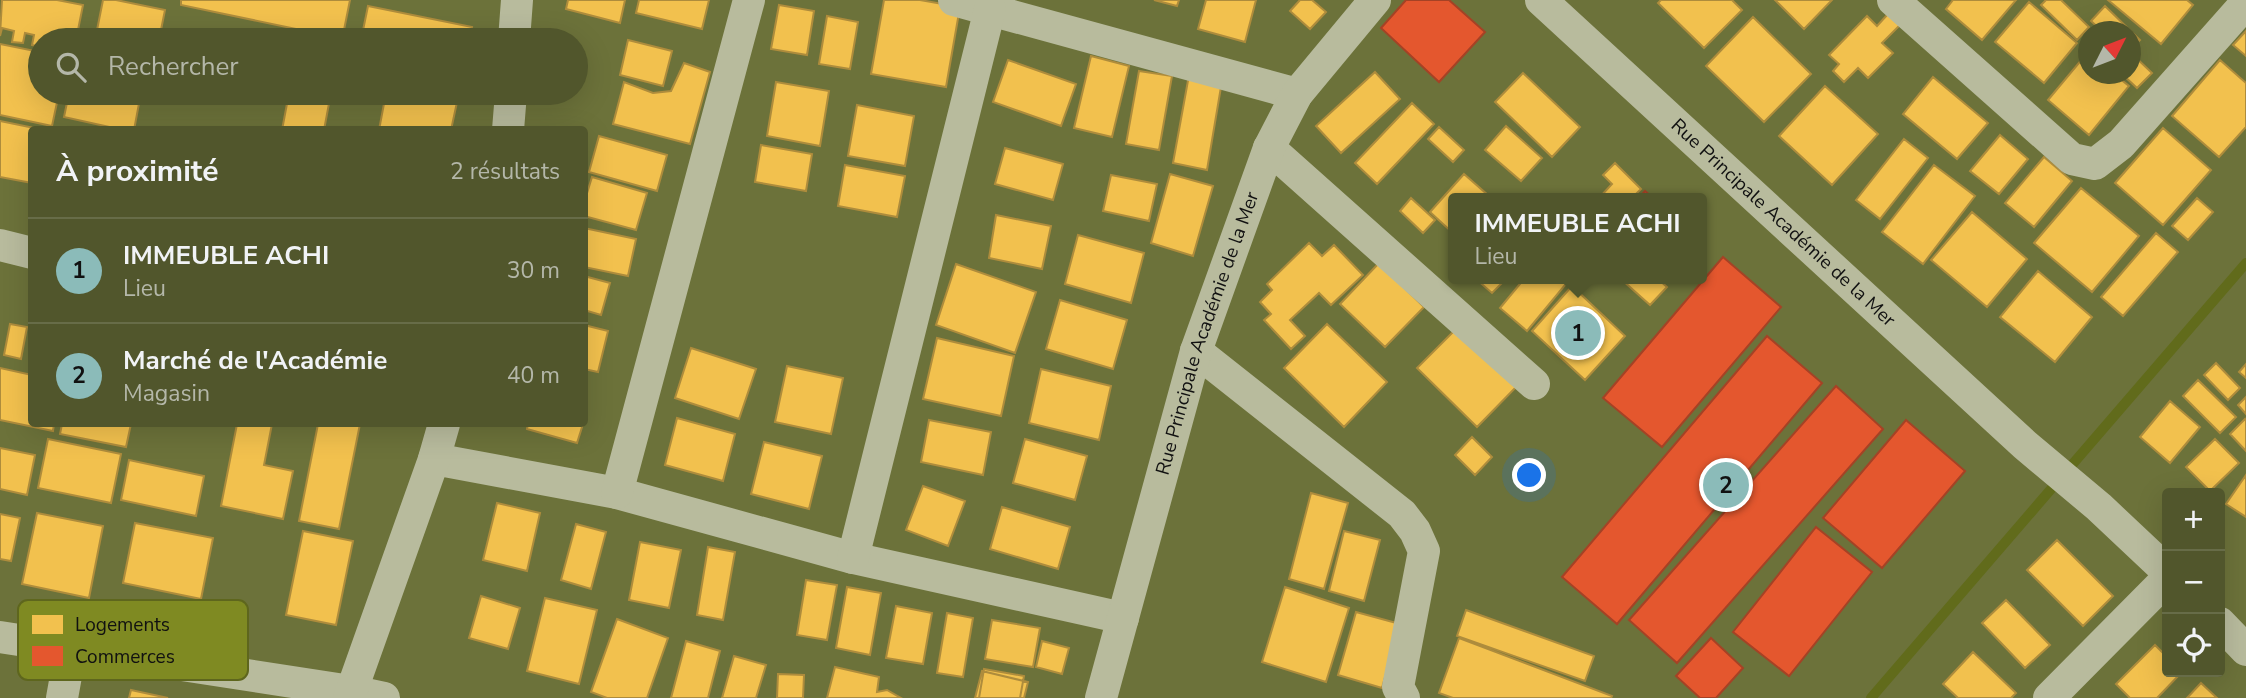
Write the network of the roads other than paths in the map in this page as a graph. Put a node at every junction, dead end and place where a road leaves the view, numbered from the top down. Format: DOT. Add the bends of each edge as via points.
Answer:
graph roads {
  1 [pos="517,0"];
  2 [pos="749,0"];
  3 [pos="954,0"];
  4 [pos="1375,0"];
  5 [pos="1541,0"];
  6 [pos="1894,0"];
  7 [pos="2246,4"];
  8 [pos="990,9"];
  9 [pos="515,28"];
  10 [pos="1297,94"];
  11 [pos="510,105"];
  12 [pos="508,126"];
  13 [pos="1269,148"];
  14 [pos="0,244"];
  15 [pos="28,252"];
  16 [pos="1196,351"];
  17 [pos="1534,384"];
  18 [pos="443,427"];
  19 [pos="434,459"];
  20 [pos="617,493"];
  21 [pos="853,558"];
  22 [pos="2162,566"];
  23 [pos="2162,584"];
  24 [pos="1123,618"];
  25 [pos="2225,629"];
  26 [pos="0,637"];
  27 [pos="18,640"];
  28 [pos="2246,650"];
  29 [pos="248,677"];
  30 [pos="65,680"];
  31 [pos="350,694"];
  32 [pos="62,698"];
  33 [pos="384,698"];
  34 [pos="1101,698"];
  35 [pos="1404,698"];
  36 [pos="2049,698"];
  1 -- 9 [label="street"];
  2 -- 20 [label="street"];
  3 -- 8 [label="street"];
  4 -- 10 [label="street, Rue Principale Académie de la Mer"];
  5 -- 22 [label="street, Rue Principale Académie de la Mer"];
  6 -- 7 [label="street" via="2072,159 2095,164 2121,144"];
  8 -- 10 [label="street"];
  8 -- 21 [label="street"];
  10 -- 13 [label="street, Rue Principale Académie de la Mer"];
  11 -- 12 [label="street"];
  13 -- 16 [label="street, Rue Principale Académie de la Mer"];
  13 -- 17 [label="street"];
  14 -- 15 [label="street"];
  16 -- 24 [label="street, Rue Principale Académie de la Mer"];
  16 -- 35 [label="street" via="1402,514 1415,531 1424,551 1398,687"];
  18 -- 19 [label="street"];
  19 -- 20 [label="street"];
  19 -- 31 [label="street"];
  20 -- 21 [label="street"];
  21 -- 24 [label="street"];
  23 -- 36 [label="street"];
  24 -- 34 [label="street, Rue Principale Académie de la Mer"];
  25 -- 28 [label="street"];
  26 -- 27 [label="street"];
  29 -- 31 [label="street"];
  30 -- 32 [label="street"];
  31 -- 33 [label="street"];
}
